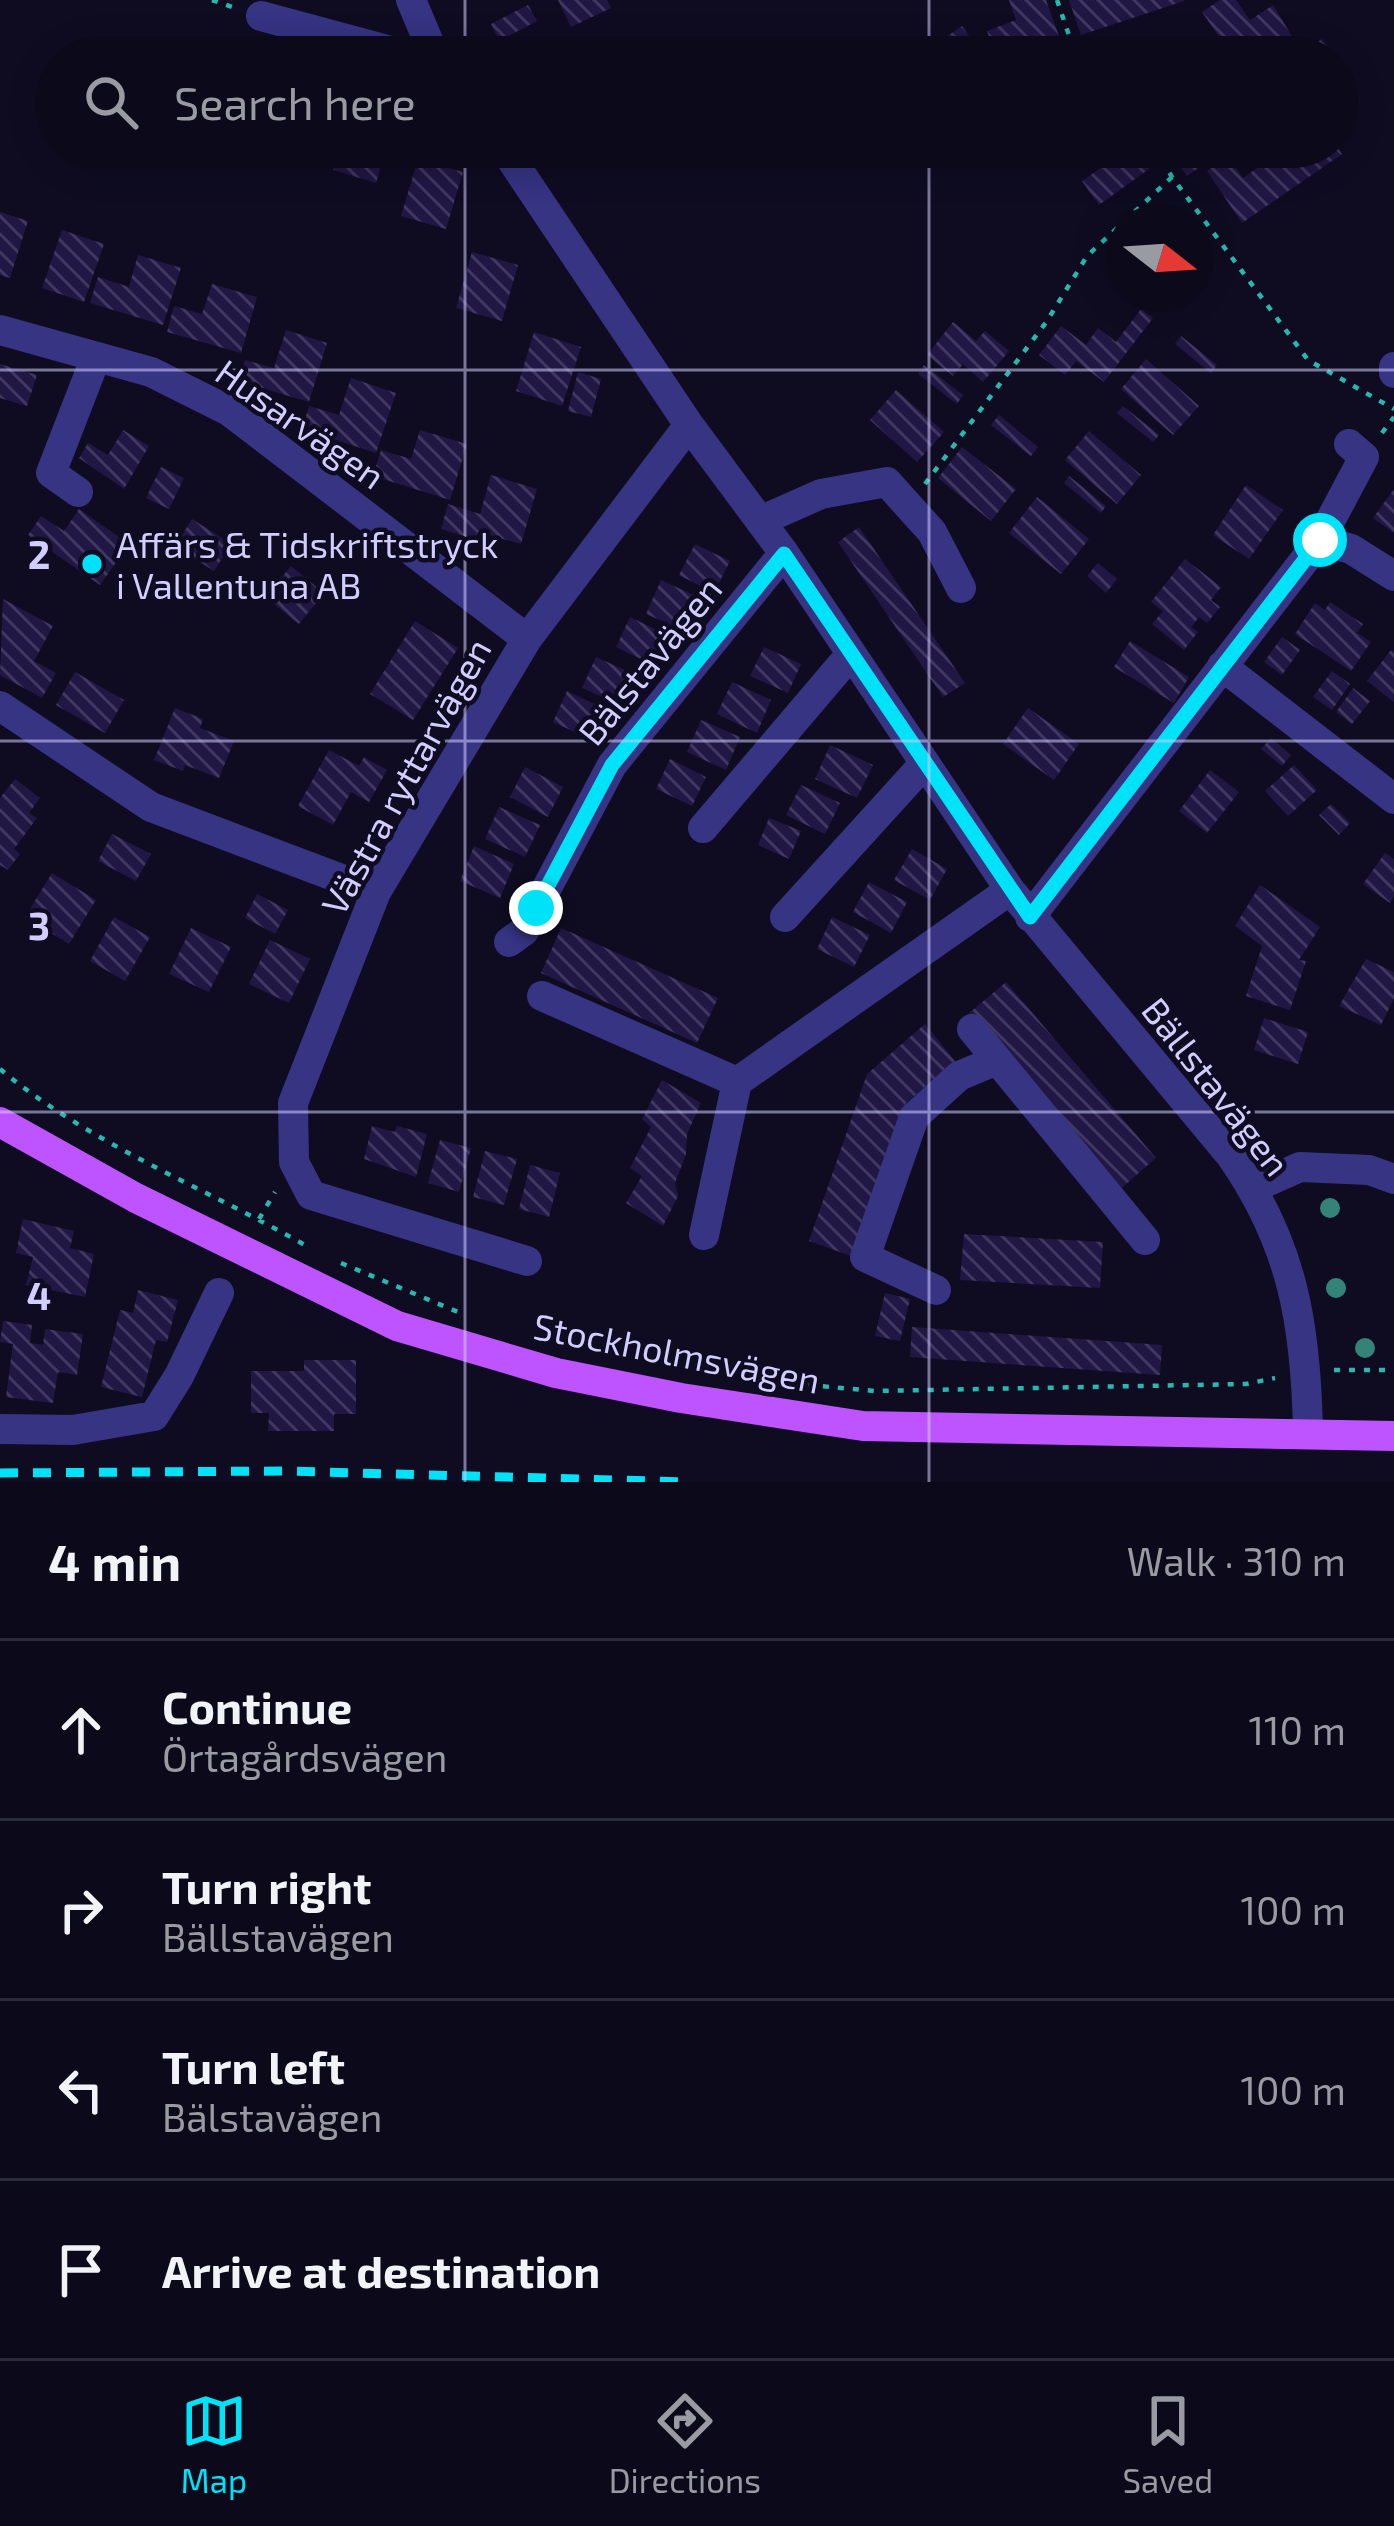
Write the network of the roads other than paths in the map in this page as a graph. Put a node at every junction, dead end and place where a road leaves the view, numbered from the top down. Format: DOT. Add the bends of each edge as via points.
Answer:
graph roads {
  1 [pos="411,0"];
  2 [pos="261,16"];
  3 [pos="335,36"];
  4 [pos="426,36"];
  5 [pos="517,168"];
  6 [pos="0,331"];
  7 [pos="96,357"];
  8 [pos="689,425"];
  9 [pos="1349,444"];
  10 [pos="78,492"];
  11 [pos="760,521"];
  12 [pos="1320,540"];
  13 [pos="784,554"];
  14 [pos="1394,576"];
  15 [pos="962,588"];
  16 [pos="527,639"];
  17 [pos="851,654"];
  18 [pos="1222,666"];
  19 [pos="0,706"];
  20 [pos="925,763"];
  21 [pos="1394,800"];
  22 [pos="704,828"];
  23 [pos="1010,890"];
  24 [pos="376,892"];
  25 [pos="785,917"];
  26 [pos="1030,917"];
  27 [pos="509,942"];
  28 [pos="542,996"];
  29 [pos="972,1029"];
  30 [pos="998,1060"];
  31 [pos="737,1082"];
  32 [pos="0,1122"];
  33 [pos="1394,1178"];
  34 [pos="1253,1188"];
  35 [pos="704,1234"];
  36 [pos="1145,1240"];
  37 [pos="527,1261"];
  38 [pos="936,1290"];
  39 [pos="219,1293"];
  40 [pos="0,1429"];
  41 [pos="1308,1432"];
  42 [pos="1394,1436"];
  1 -- 4 [label="street"];
  2 -- 3 [label="street"];
  5 -- 8 [label="street, Bällstavägen"];
  6 -- 7 [label="street, Husarvägen"];
  7 -- 10 [label="street" via="51,473"];
  7 -- 16 [label="street, Husarvägen" via="151,372 229,411"];
  8 -- 11 [label="street, Bällstavägen"];
  8 -- 16 [label="street, Västra ryttarvägen"];
  9 -- 12 [label="street" via="1364,457"];
  11 -- 13 [label="street, Bällstavägen"];
  11 -- 15 [label="street" via="821,494 887,482 932,532"];
  12 -- 14 [label="street"];
  12 -- 18 [label="street"];
  13 -- 17 [label="street, Bällstavägen"];
  13 -- 27 [label="street, Bälstavägen" via="612,765 524,931"];
  16 -- 24 [label="street, Västra ryttarvägen"];
  17 -- 20 [label="street, Bällstavägen"];
  17 -- 22 [label="street"];
  18 -- 21 [label="street"];
  18 -- 26 [label="street"];
  19 -- 24 [label="street" via="151,807"];
  20 -- 23 [label="street, Bällstavägen"];
  20 -- 25 [label="street"];
  23 -- 26 [label="street, Bällstavägen"];
  23 -- 31 [label="street"];
  24 -- 37 [label="street, Västra ryttarvägen" via="293,1103 298,1178 310,1195"];
  26 -- 34 [label="street, Bällstavägen"];
  28 -- 31 [label="street"];
  29 -- 30 [label="street"];
  30 -- 36 [label="street"];
  30 -- 38 [label="street" via="959,1076 914,1118 865,1257"];
  31 -- 35 [label="street"];
  32 -- 41 [label="main road, Stockholmsvägen" via="397,1326 556,1373 863,1426"];
  33 -- 34 [label="street" via="1300,1167"];
  34 -- 41 [label="street, Bällstavägen" via="1281,1242 1307,1370"];
  39 -- 40 [label="street" via="154,1416 73,1430"];
  41 -- 42 [label="main road, Stockholmsvägen"];
}
